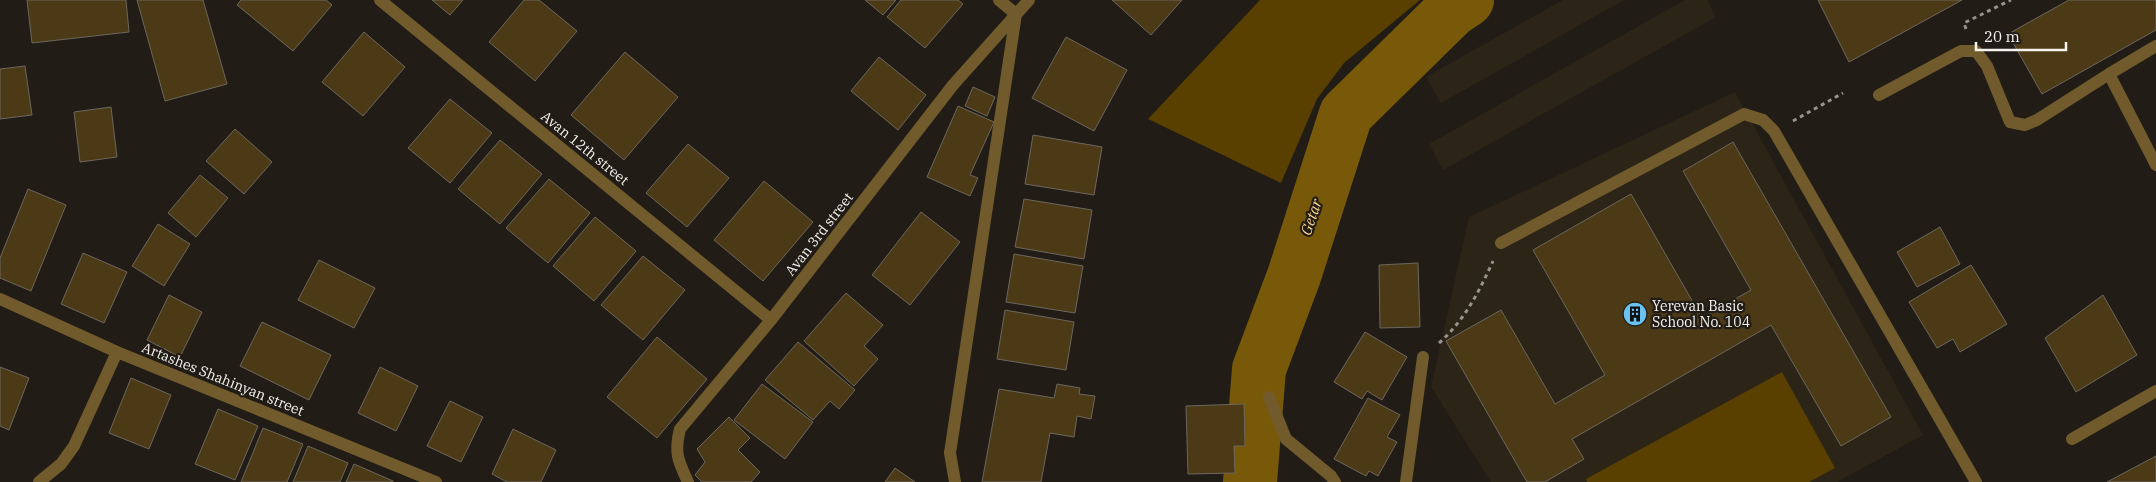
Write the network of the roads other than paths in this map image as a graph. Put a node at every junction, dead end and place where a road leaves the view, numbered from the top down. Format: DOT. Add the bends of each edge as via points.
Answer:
graph roads {
  1 [pos="380,0"];
  2 [pos="999,0"];
  3 [pos="1029,0"];
  4 [pos="1016,14"];
  5 [pos="2156,46"];
  6 [pos="2109,74"];
  7 [pos="1879,95"];
  8 [pos="2156,165"];
  9 [pos="1501,243"];
  10 [pos="0,299"];
  11 [pos="771,320"];
  12 [pos="117,352"];
  13 [pos="1423,357"];
  14 [pos="2156,391"];
  15 [pos="1269,398"];
  16 [pos="2072,439"];
  17 [pos="39,482"];
  18 [pos="436,482"];
  19 [pos="688,482"];
  20 [pos="955,482"];
  21 [pos="1335,482"];
  22 [pos="1406,482"];
  23 [pos="1976,482"];
  1 -- 11 [label="street, Avan 12th street"];
  2 -- 4 [label="street"];
  3 -- 4 [label="street, Avan 3rd street"];
  4 -- 11 [label="street, Avan 3rd street" via="953,86"];
  4 -- 20 [label="street" via="950,453"];
  5 -- 6 [label="street"];
  6 -- 7 [label="street" via="2025,125 2010,122 1987,66 1976,51 1961,51"];
  6 -- 8 [label="street"];
  9 -- 23 [label="street" via="1744,114 1763,120 1774,131"];
  10 -- 12 [label="street, Artashes Shahinyan street"];
  11 -- 19 [label="street, Avan 3rd street" via="680,429 676,445"];
  12 -- 17 [label="street" via="74,446 60,464"];
  12 -- 18 [label="street, Artashes Shahinyan street"];
  13 -- 22 [label="street"];
  14 -- 16 [label="street"];
  15 -- 21 [label="street" via="1286,439"];
}
